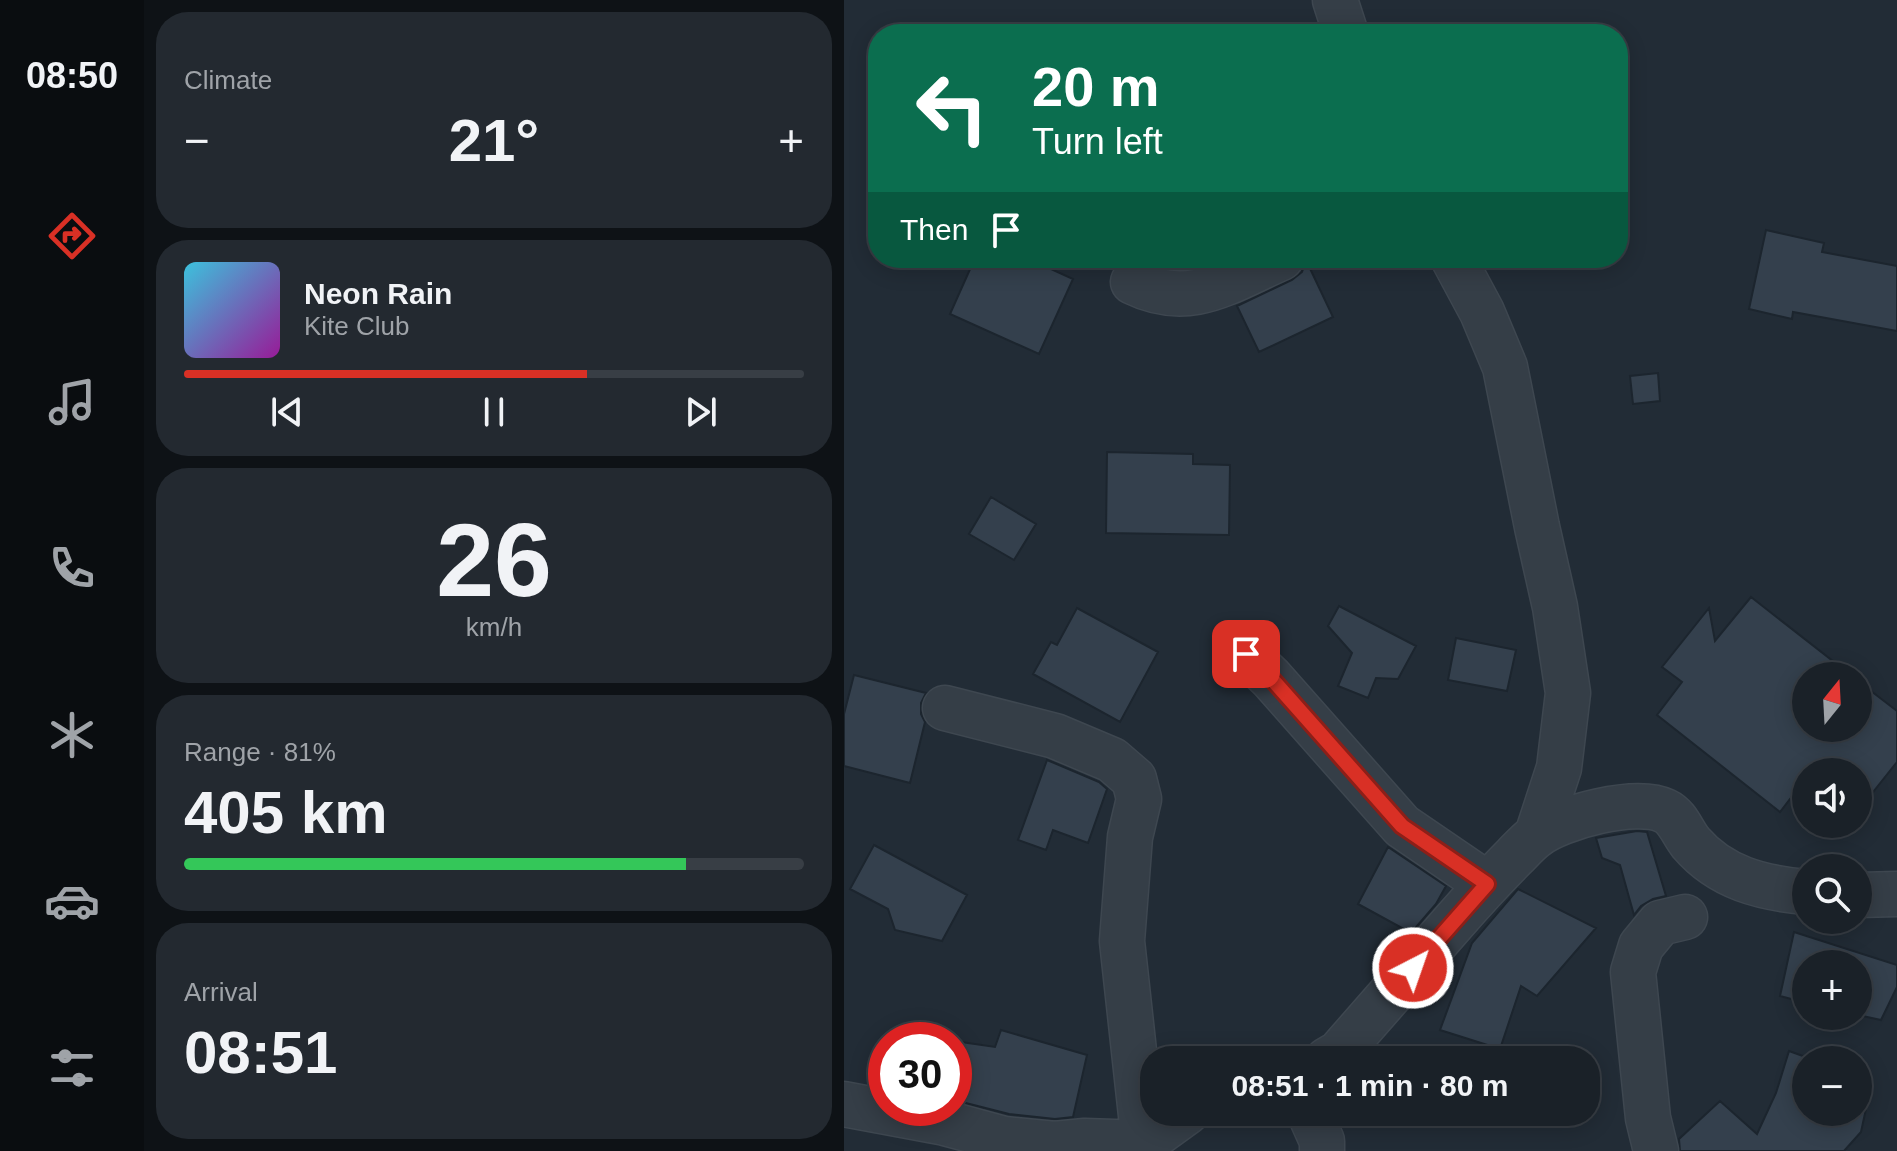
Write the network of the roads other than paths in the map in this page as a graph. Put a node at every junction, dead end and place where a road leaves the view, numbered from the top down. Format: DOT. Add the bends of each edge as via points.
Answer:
graph roads {
  1 [pos="1335,0"];
  2 [pos="1343,24"];
  3 [pos="1257,268"];
  4 [pos="1458,268"];
  5 [pos="1133,282"];
  6 [pos="1246,654"];
  7 [pos="945,708"];
  8 [pos="1537,835"];
  9 [pos="1487,884"];
  10 [pos="1792,890"];
  11 [pos="1897,894"];
  12 [pos="1872,895"];
  13 [pos="1685,917"];
  14 [pos="1345,1046"];
  15 [pos="844,1104"];
  16 [pos="1168,1126"];
  17 [pos="1315,1126"];
  18 [pos="1144,1143"];
  19 [pos="1322,1151"];
  20 [pos="1656,1151"];
  1 -- 2 [label="street"];
  3 -- 5 [label="street" via="1198,293 1170,295"];
  4 -- 8 [label="street" via="1505,367 1568,693 1559,768"];
  6 -- 9 [label="street" via="1402,826"];
  7 -- 18 [label="street" via="1055,736 1112,760 1134,779 1139,799 1130,837 1122,941"];
  8 -- 9 [label="street"];
  8 -- 10 [label="street" via="1592,813 1649,806 1666,811 1708,860 1727,873"];
  9 -- 14 [label="street"];
  11 -- 12 [label="street"];
  13 -- 20 [label="street" via="1660,923 1641,946 1633,972"];
  15 -- 18 [label="street" via="1004,1139"];
  16 -- 18 [label="street"];
  17 -- 19 [label="street"];
}
